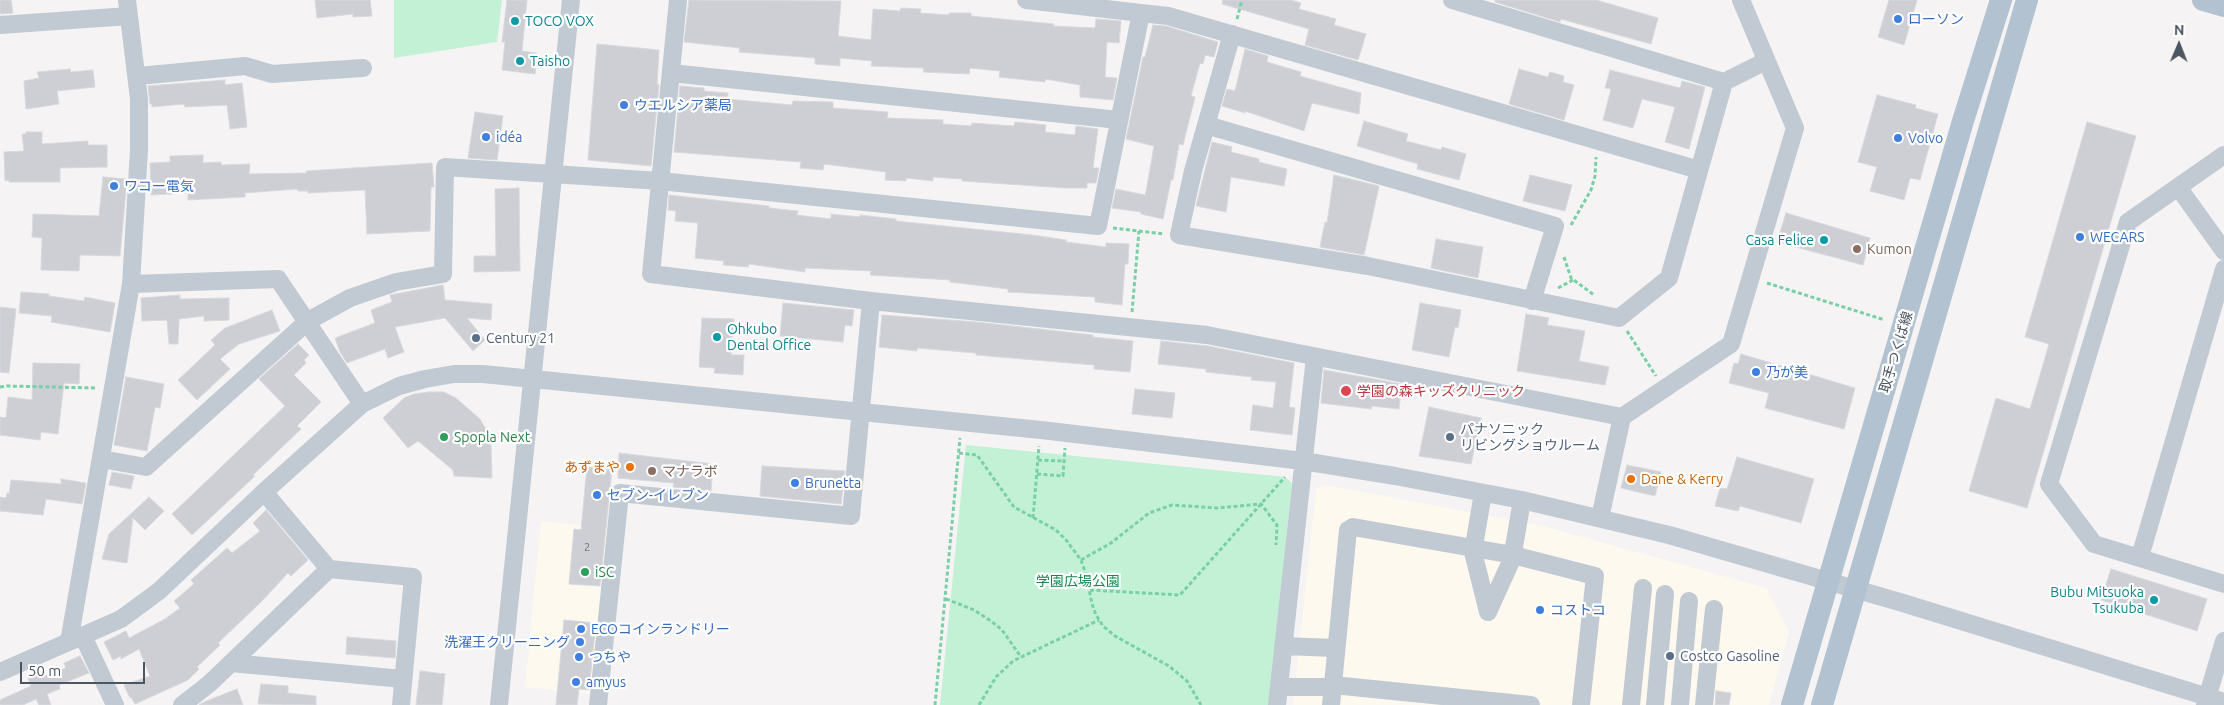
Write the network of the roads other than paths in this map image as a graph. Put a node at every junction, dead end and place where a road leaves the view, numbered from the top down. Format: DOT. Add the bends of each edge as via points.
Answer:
graph roads {
  1 [pos="572,0"];
  2 [pos="678,0"];
  3 [pos="1026,0"];
  4 [pos="1452,0"];
  5 [pos="1741,0"];
  6 [pos="2001,0"];
  7 [pos="2027,0"];
  8 [pos="2202,0"];
  9 [pos="2224,6"];
  10 [pos="128,8"];
  11 [pos="1141,13"];
  12 [pos="0,24"];
  13 [pos="1232,34"];
  14 [pos="1766,61"];
  15 [pos="363,68"];
  16 [pos="671,73"];
  17 [pos="138,76"];
  18 [pos="1724,82"];
  19 [pos="1119,120"];
  20 [pos="1206,125"];
  21 [pos="2224,155"];
  22 [pos="1699,170"];
  23 [pos="553,174"];
  24 [pos="660,181"];
  25 [pos="2178,187"];
  26 [pos="2224,251"];
  27 [pos="2224,269"];
  28 [pos="131,284"];
  29 [pos="870,301"];
  30 [pos="1532,301"];
  31 [pos="308,322"];
  32 [pos="1315,357"];
  33 [pos="533,379"];
  34 [pos="362,404"];
  35 [pos="859,413"];
  36 [pos="1622,417"];
  37 [pos="101,459"];
  38 [pos="1303,461"];
  39 [pos="264,492"];
  40 [pos="1483,493"];
  41 [pos="1522,500"];
  42 [pos="1600,518"];
  43 [pos="1474,547"];
  44 [pos="1514,554"];
  45 [pos="2140,557"];
  46 [pos="329,569"];
  47 [pos="1828,581"];
  48 [pos="2224,584"];
  49 [pos="1642,588"];
  50 [pos="1856,589"];
  51 [pos="1666,594"];
  52 [pos="1689,601"];
  53 [pos="1714,609"];
  54 [pos="76,639"];
  55 [pos="2224,641"];
  56 [pos="1283,646"];
  57 [pos="1335,648"];
  58 [pos="231,663"];
  59 [pos="0,672"];
  60 [pos="403,679"];
  61 [pos="1333,685"];
  62 [pos="1279,687"];
  63 [pos="2212,701"];
  64 [pos="115,705"];
  65 [pos="182,705"];
  66 [pos="401,705"];
  67 [pos="498,705"];
  68 [pos="598,705"];
  69 [pos="1277,705"];
  70 [pos="1330,705"];
  71 [pos="1531,705"];
  72 [pos="1581,705"];
  73 [pos="1631,705"];
  74 [pos="1656,705"];
  75 [pos="1680,705"];
  76 [pos="1704,705"];
  77 [pos="1792,705"];
  78 [pos="1822,705"];
  1 -- 23 [label="street"];
  2 -- 16 [label="street"];
  3 -- 11 [label="street"];
  4 -- 18 [label="street"];
  5 -- 14 [label="street"];
  6 -- 47 [label="main road, 取手つくば線"];
  7 -- 50 [label="main road, 取手つくば線"];
  8 -- 9 [label="main road"];
  10 -- 12 [label="street"];
  10 -- 17 [label="street"];
  11 -- 13 [label="street" via="1168,16"];
  11 -- 19 [label="street"];
  13 -- 20 [label="street"];
  13 -- 22 [label="street"];
  14 -- 18 [label="street"];
  14 -- 36 [label="street" via="1795,128 1731,344"];
  15 -- 17 [label="street" via="272,74 245,66"];
  16 -- 19 [label="street"];
  16 -- 24 [label="street"];
  17 -- 28 [label="street" via="139,150"];
  18 -- 22 [label="street"];
  19 -- 24 [label="street" via="1098,226"];
  20 -- 30 [label="street" via="1555,226"];
  20 -- 30 [label="street" via="1179,235 1368,266"];
  21 -- 25 [label="street"];
  22 -- 30 [label="street" via="1669,278 1619,318"];
  23 -- 24 [label="street"];
  23 -- 31 [label="street" via="445,167 443,274 396,282 350,298"];
  23 -- 33 [label="street"];
  24 -- 29 [label="street" via="651,274"];
  25 -- 26 [label="street"];
  25 -- 45 [label="street" via="2128,222 2049,484 2094,544"];
  27 -- 45 [label="street"];
  28 -- 31 [label="street" via="278,279"];
  28 -- 37 [label="street"];
  29 -- 32 [label="street" via="1207,335"];
  29 -- 35 [label="street"];
  31 -- 34 [label="street"];
  31 -- 37 [label="street" via="146,467"];
  32 -- 36 [label="street"];
  32 -- 38 [label="street"];
  33 -- 34 [label="street" via="454,374 399,386"];
  33 -- 35 [label="street"];
  33 -- 67 [label="street"];
  34 -- 39 [label="street"];
  35 -- 38 [label="street" via="1040,430"];
  35 -- 68 [label="street" via="851,516 620,492"];
  36 -- 42 [label="street"];
  37 -- 54 [label="street"];
  38 -- 40 [label="street"];
  38 -- 56 [label="street"];
  39 -- 46 [label="street"];
  39 -- 54 [label="street" via="160,591 121,619"];
  40 -- 41 [label="street"];
  40 -- 43 [label="street"];
  41 -- 42 [label="street"];
  41 -- 44 [label="street"];
  42 -- 47 [label="street"];
  43 -- 44 [label="street"];
  43 -- 44 [label="street" via="1488,612"];
  43 -- 57 [label="street" via="1352,527 1348,530"];
  44 -- 72 [label="street" via="1595,576"];
  45 -- 48 [label="street"];
  46 -- 58 [label="street"];
  46 -- 60 [label="street" via="413,577"];
  47 -- 50 [label="street"];
  47 -- 77 [label="main road, 取手つくば線"];
  49 -- 73 [label="street"];
  50 -- 63 [label="street"];
  50 -- 78 [label="main road, 取手つくば線"];
  51 -- 74 [label="street"];
  52 -- 75 [label="street"];
  53 -- 76 [label="street"];
  54 -- 59 [label="street"];
  54 -- 64 [label="street"];
  55 -- 63 [label="street"];
  56 -- 57 [label="street"];
  56 -- 62 [label="street"];
  57 -- 61 [label="street"];
  58 -- 60 [label="street"];
  58 -- 65 [label="street"];
  60 -- 66 [label="street"];
  61 -- 62 [label="street"];
  61 -- 70 [label="street"];
  61 -- 71 [label="street"];
  62 -- 69 [label="street"];
}
